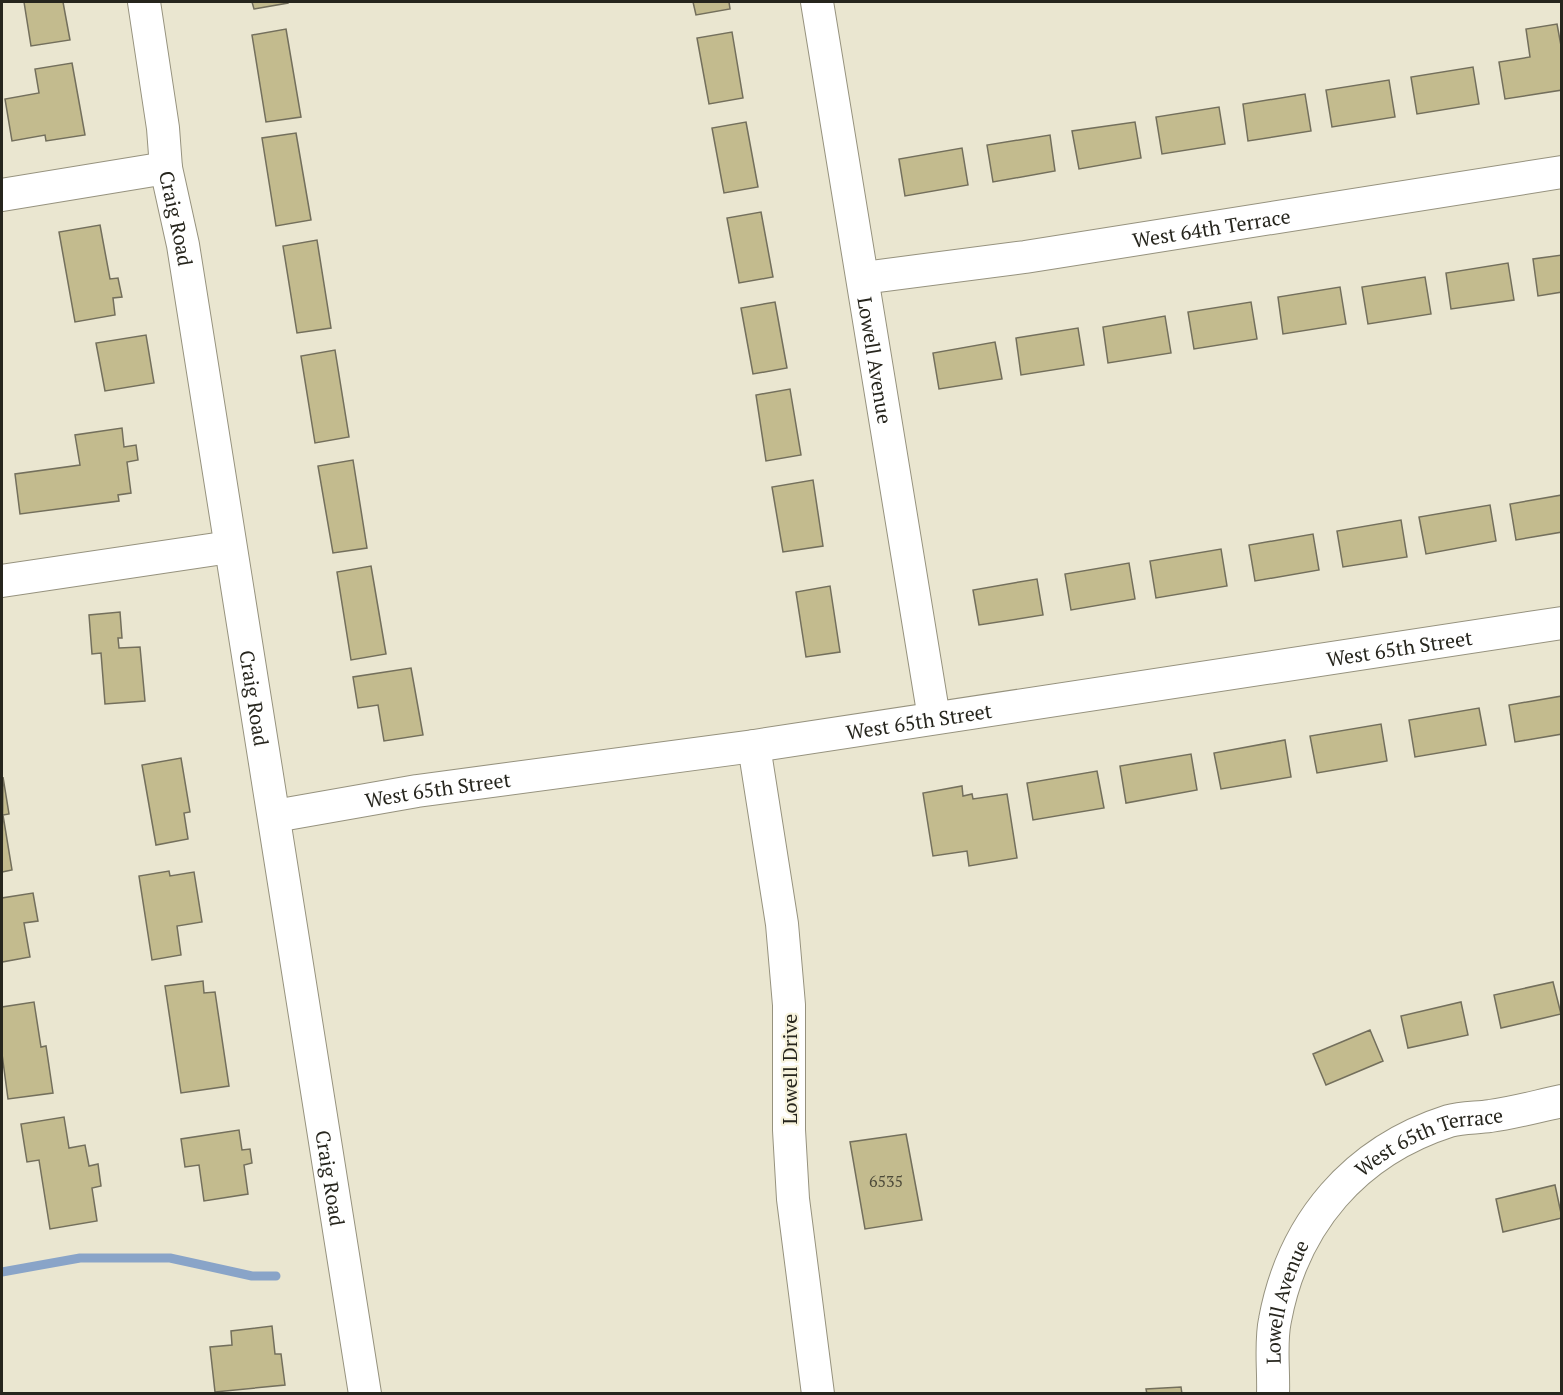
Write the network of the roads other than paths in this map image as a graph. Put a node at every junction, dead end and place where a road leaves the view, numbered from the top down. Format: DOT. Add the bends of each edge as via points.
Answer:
graph roads {
  1 [pos="144,2"];
  2 [pos="817,2"];
  3 [pos="166,168"];
  4 [pos="1562,172"];
  5 [pos="2,195"];
  6 [pos="863,278"];
  7 [pos="230,547"];
  8 [pos="2,581"];
  9 [pos="1562,623"];
  10 [pos="934,718"];
  11 [pos="754,746"];
  12 [pos="275,816"];
  13 [pos="1562,1101"];
  14 [pos="1317,1216"];
  15 [pos="365,1394"];
  16 [pos="818,1394"];
  17 [pos="1274,1394"];
  1 -- 3 [label="street, Craig Road"];
  2 -- 6 [label="street, Lowell Avenue"];
  3 -- 5 [label="street"];
  3 -- 7 [label="street, Craig Road" via="183,245"];
  4 -- 6 [label="street, West 64th Terrace" via="1025,257"];
  6 -- 10 [label="street, Lowell Avenue"];
  7 -- 8 [label="street"];
  7 -- 12 [label="street, Craig Road"];
  9 -- 10 [label="street, West 65th Street"];
  10 -- 11 [label="street, West 65th Street"];
  11 -- 12 [label="street, West 65th Street" via="417,792"];
  11 -- 16 [label="street, Lowell Drive" via="782,924 789,1005 793,1199"];
  12 -- 15 [label="street, Craig Road"];
  13 -- 14 [label="street, West 65th Terrace" via="1452,1120 1390,1146 1342,1184"];
  14 -- 17 [label="street, Lowell Avenue" via="1292,1260 1274,1322"];
}
